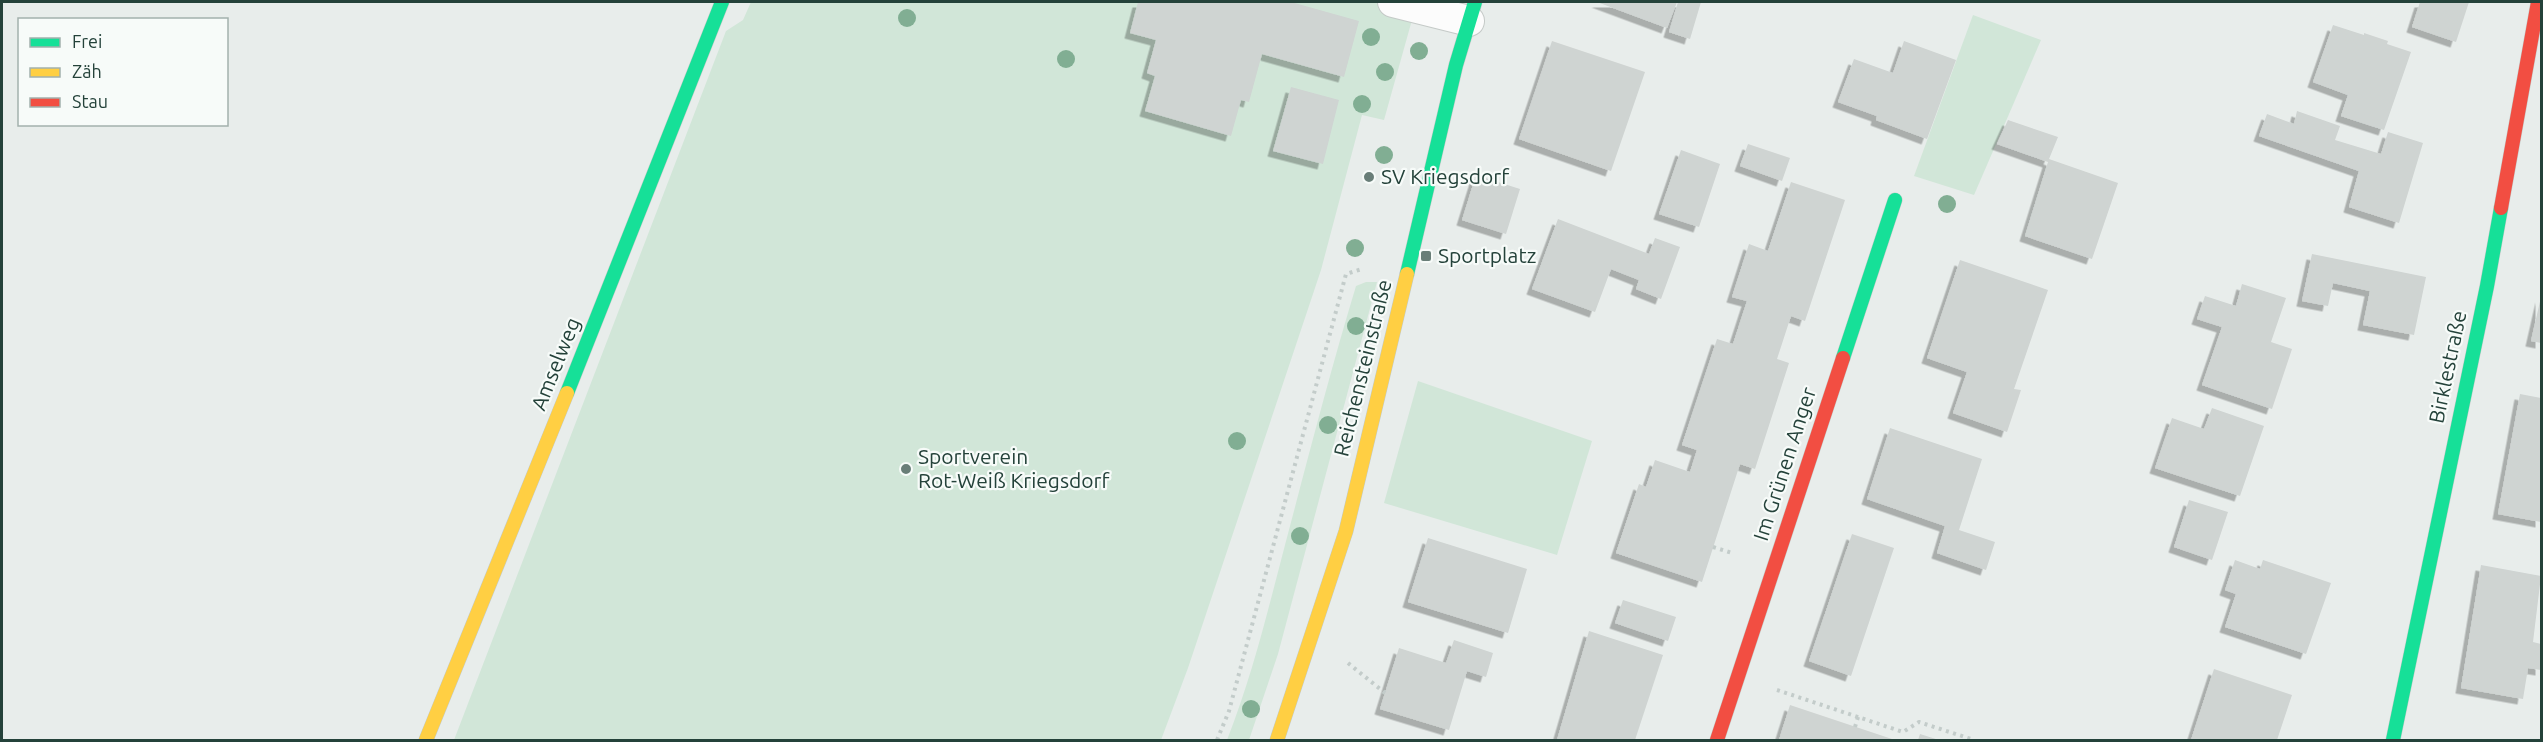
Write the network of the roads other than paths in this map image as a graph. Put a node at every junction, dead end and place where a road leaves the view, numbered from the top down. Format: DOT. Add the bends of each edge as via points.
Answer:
graph roads {
  1 [pos="722,2"];
  2 [pos="1393,2"];
  3 [pos="2538,2"];
  4 [pos="1472,11"];
  5 [pos="1895,200"];
  6 [pos="426,741"];
  7 [pos="1277,741"];
  8 [pos="1718,741"];
  9 [pos="2393,741"];
  1 -- 6 [label="street, Amselweg"];
  2 -- 4 [label="lane"];
  3 -- 9 [label="street, Birklestraße" via="2487,286"];
  4 -- 7 [label="street, Reichensteinstraße" via="1346,531"];
  5 -- 8 [label="street, Im Grünen Anger"];
}
